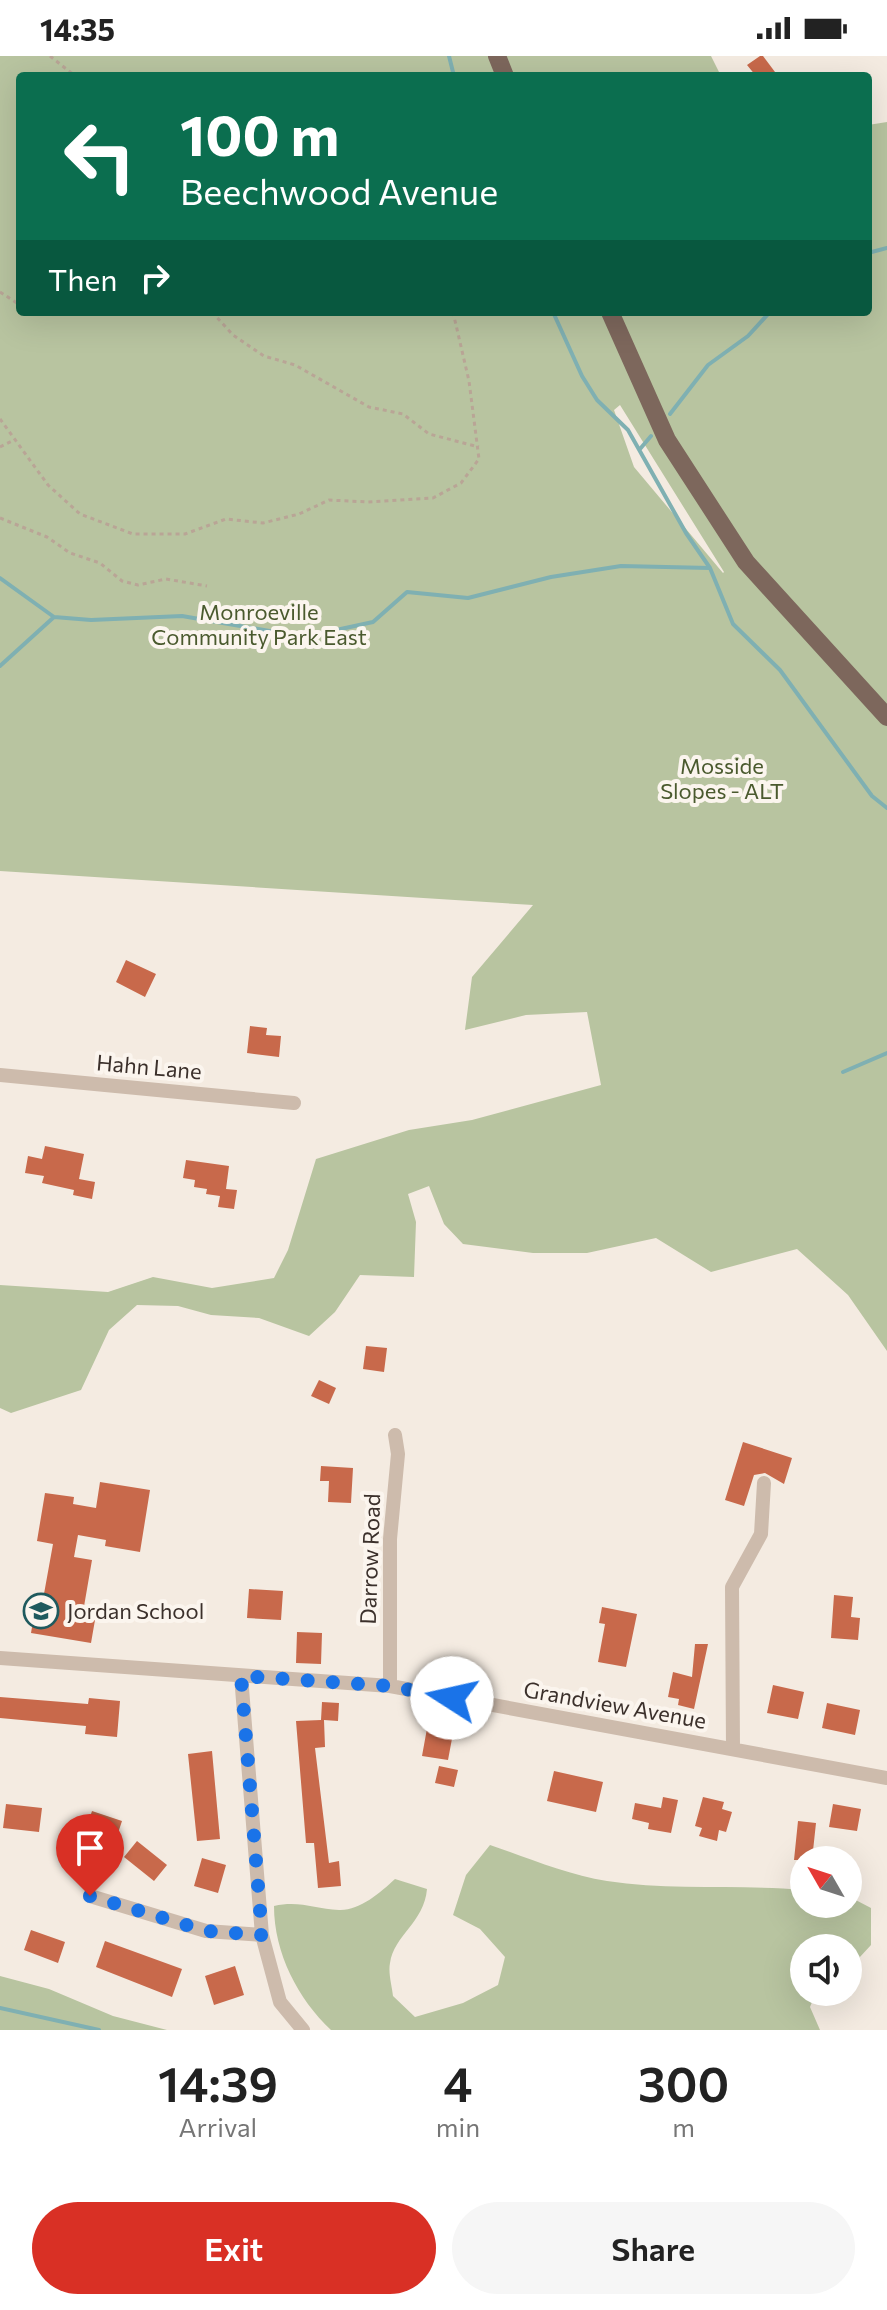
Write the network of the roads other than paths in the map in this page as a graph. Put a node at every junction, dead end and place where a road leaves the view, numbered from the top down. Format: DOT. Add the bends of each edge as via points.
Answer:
graph roads {
  1 [pos="612,316"];
  2 [pos="887,717"];
  3 [pos="0,1075"];
  4 [pos="294,1103"];
  5 [pos="395,1435"];
  6 [pos="764,1483"];
  7 [pos="0,1658"];
  8 [pos="241,1676"];
  9 [pos="390,1686"];
  10 [pos="733,1749"];
  11 [pos="887,1778"];
  12 [pos="90,1896"];
  13 [pos="262,1935"];
  14 [pos="303,2030"];
  1 -- 2 [label="main road" via="667,440 746,562"];
  3 -- 4 [label="street, Hahn Lane"];
  5 -- 9 [label="street, Darrow Road" via="388,1583"];
  6 -- 10 [label="street" via="761,1534 732,1587"];
  7 -- 8 [label="street, Grandview Avenue"];
  8 -- 9 [label="street, Grandview Avenue"];
  8 -- 13 [label="street"];
  9 -- 10 [label="street, Grandview Avenue"];
  10 -- 11 [label="street, Grandview Avenue"];
  12 -- 13 [label="street" via="206,1931"];
  13 -- 14 [label="street" via="280,2002"];
}
